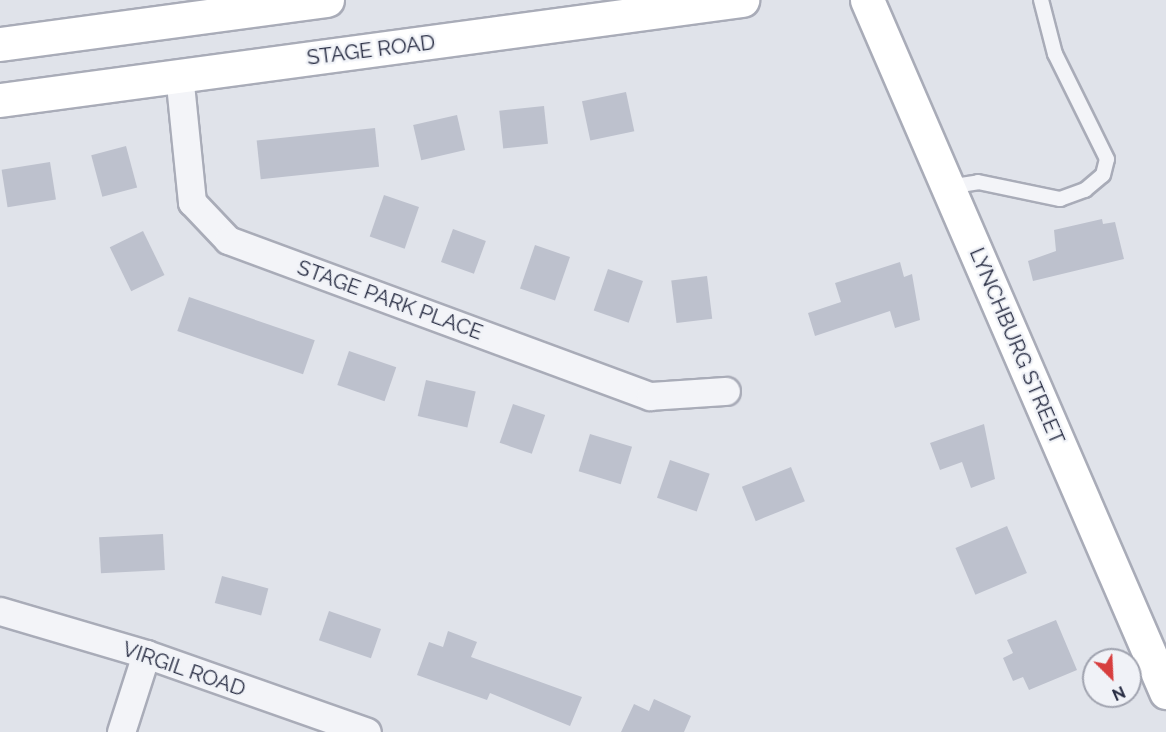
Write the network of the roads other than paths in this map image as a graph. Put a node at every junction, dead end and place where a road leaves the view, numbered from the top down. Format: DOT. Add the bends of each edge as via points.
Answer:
graph roads {
  1 [pos="327,0"];
  2 [pos="742,0"];
  3 [pos="867,0"];
  4 [pos="1041,0"];
  5 [pos="250,5"];
  6 [pos="0,44"];
  7 [pos="178,74"];
  8 [pos="0,100"];
  9 [pos="948,187"];
  10 [pos="726,391"];
  11 [pos="0,611"];
  12 [pos="146,654"];
  13 [pos="1166,692"];
  14 [pos="121,732"];
  15 [pos="367,732"];
  1 -- 5 [label="main road"];
  2 -- 7 [label="main road, STAGE ROAD"];
  3 -- 9 [label="main road, LYNCHBURG STREET"];
  4 -- 9 [label="lane" via="1055,54 1107,159 1103,175 1085,190 1060,199 978,183"];
  5 -- 6 [label="main road"];
  7 -- 8 [label="main road, STAGE ROAD"];
  7 -- 10 [label="street, STAGE PARK PLACE" via="192,202 228,240 650,396"];
  9 -- 13 [label="main road, LYNCHBURG STREET"];
  11 -- 12 [label="street, VIRGIL ROAD"];
  12 -- 14 [label="street"];
  12 -- 15 [label="street, VIRGIL ROAD"];
}
